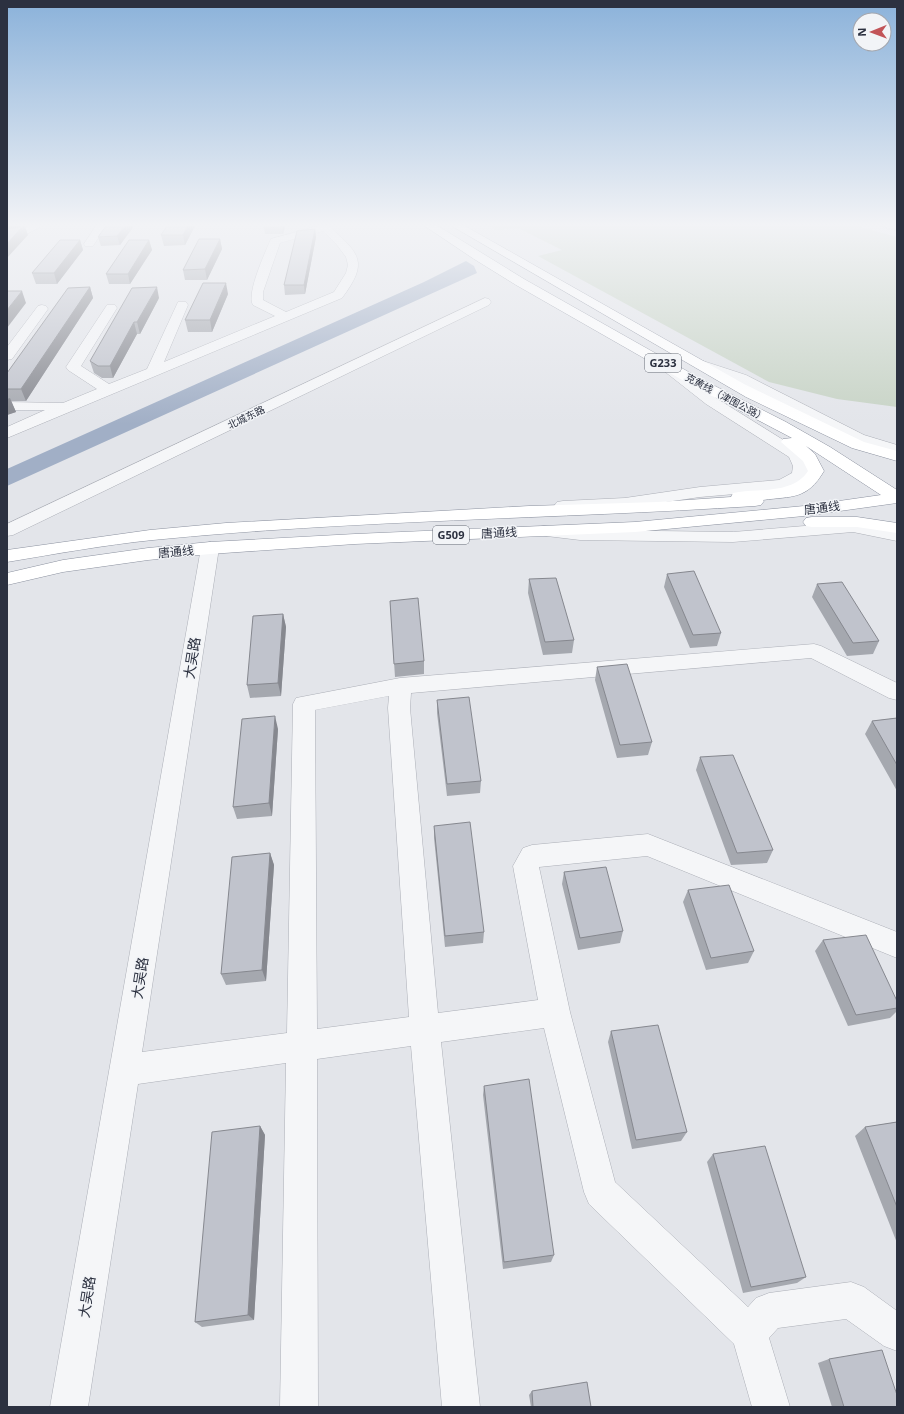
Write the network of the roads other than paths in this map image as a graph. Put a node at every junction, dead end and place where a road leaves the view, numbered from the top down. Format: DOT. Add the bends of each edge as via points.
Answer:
graph roads {
  1 [pos="257,292"];
  2 [pos="341,292"];
  3 [pos="538,292"];
  4 [pos="573,292"];
  5 [pos="485,302"];
  6 [pos="182,305"];
  7 [pos="111,308"];
  8 [pos="42,309"];
  9 [pos="286,317"];
  10 [pos="7,356"];
  11 [pos="664,363"];
  12 [pos="700,364"];
  13 [pos="152,373"];
  14 [pos="696,382"];
  15 [pos="734,384"];
  16 [pos="109,390"];
  17 [pos="7,406"];
  18 [pos="67,406"];
  19 [pos="7,432"];
  20 [pos="897,450"];
  21 [pos="897,456"];
  22 [pos="863,460"];
  23 [pos="889,484"];
  24 [pos="897,498"];
  25 [pos="658,507"];
  26 [pos="529,511"];
  27 [pos="635,527"];
  28 [pos="897,528"];
  29 [pos="7,531"];
  30 [pos="541,531"];
  31 [pos="897,536"];
  32 [pos="210,548"];
  33 [pos="7,556"];
  34 [pos="7,579"];
  35 [pos="400,686"];
  36 [pos="897,692"];
  37 [pos="897,946"];
  38 [pos="555,1012"];
  39 [pos="425,1030"];
  40 [pos="302,1046"];
  41 [pos="125,1070"];
  42 [pos="748,1333"];
  43 [pos="897,1333"];
  44 [pos="69,1407"];
  45 [pos="299,1407"];
  46 [pos="461,1407"];
  47 [pos="771,1407"];
  1 -- 9 [label="street" via="258,302"];
  2 -- 9 [label="street"];
  3 -- 11 [label="highway, 克黄线（津围公路） / G233"];
  4 -- 12 [label="highway, 克黄线（津围公路） / G233"];
  5 -- 29 [label="street, 北城东路"];
  6 -- 13 [label="street"];
  7 -- 16 [label="street" via="73,367"];
  8 -- 10 [label="street"];
  9 -- 13 [label="street"];
  11 -- 14 [label="highway, 克黄线（津围公路） / G233"];
  11 -- 26 [label="street" via="711,401 795,454 801,461 802,470 799,476 792,482 780,485"];
  12 -- 15 [label="highway, 克黄线（津围公路） / G233"];
  12 -- 20 [label="street" via="741,378 858,438"];
  13 -- 16 [label="street"];
  14 -- 23 [label="highway, 克黄线（津围公路） / G233"];
  14 -- 25 [label="highway" via="807,454 814,462 816,471 810,481 795,490"];
  15 -- 21 [label="highway, G233" via="858,445"];
  15 -- 22 [label="highway, 克黄线（津围公路） / G233"];
  16 -- 18 [label="street"];
  17 -- 18 [label="street"];
  18 -- 19 [label="street"];
  23 -- 24 [label="highway, 克黄线（津围公路） / G233"];
  23 -- 25 [label="highway, 唐通线 / G509" via="775,500"];
  24 -- 27 [label="highway, 唐通线 / G509" via="804,511"];
  25 -- 26 [label="highway, 唐通线 / G509"];
  26 -- 33 [label="highway, 唐通线 / G509" via="226,528 150,535"];
  27 -- 28 [label="highway" via="675,530 838,521"];
  27 -- 30 [label="highway, 唐通线 / G509"];
  30 -- 31 [label="street" via="580,535 702,537 771,535 853,528"];
  30 -- 32 [label="highway, 唐通线 / G509"];
  32 -- 34 [label="highway, 唐通线 / G509" via="63,566"];
  32 -- 41 [label="street, 大吴路"];
  35 -- 36 [label="street" via="814,651"];
  35 -- 39 [label="street" via="400,723"];
  35 -- 40 [label="street" via="304,704"];
  37 -- 38 [label="street" via="648,845 532,856 526,866"];
  38 -- 39 [label="street"];
  38 -- 42 [label="street" via="601,1192"];
  39 -- 40 [label="street"];
  39 -- 46 [label="street"];
  40 -- 41 [label="street"];
  40 -- 45 [label="street"];
  41 -- 44 [label="street, 大吴路"];
  42 -- 43 [label="street" via="769,1311 851,1300"];
  42 -- 47 [label="street"];
}
